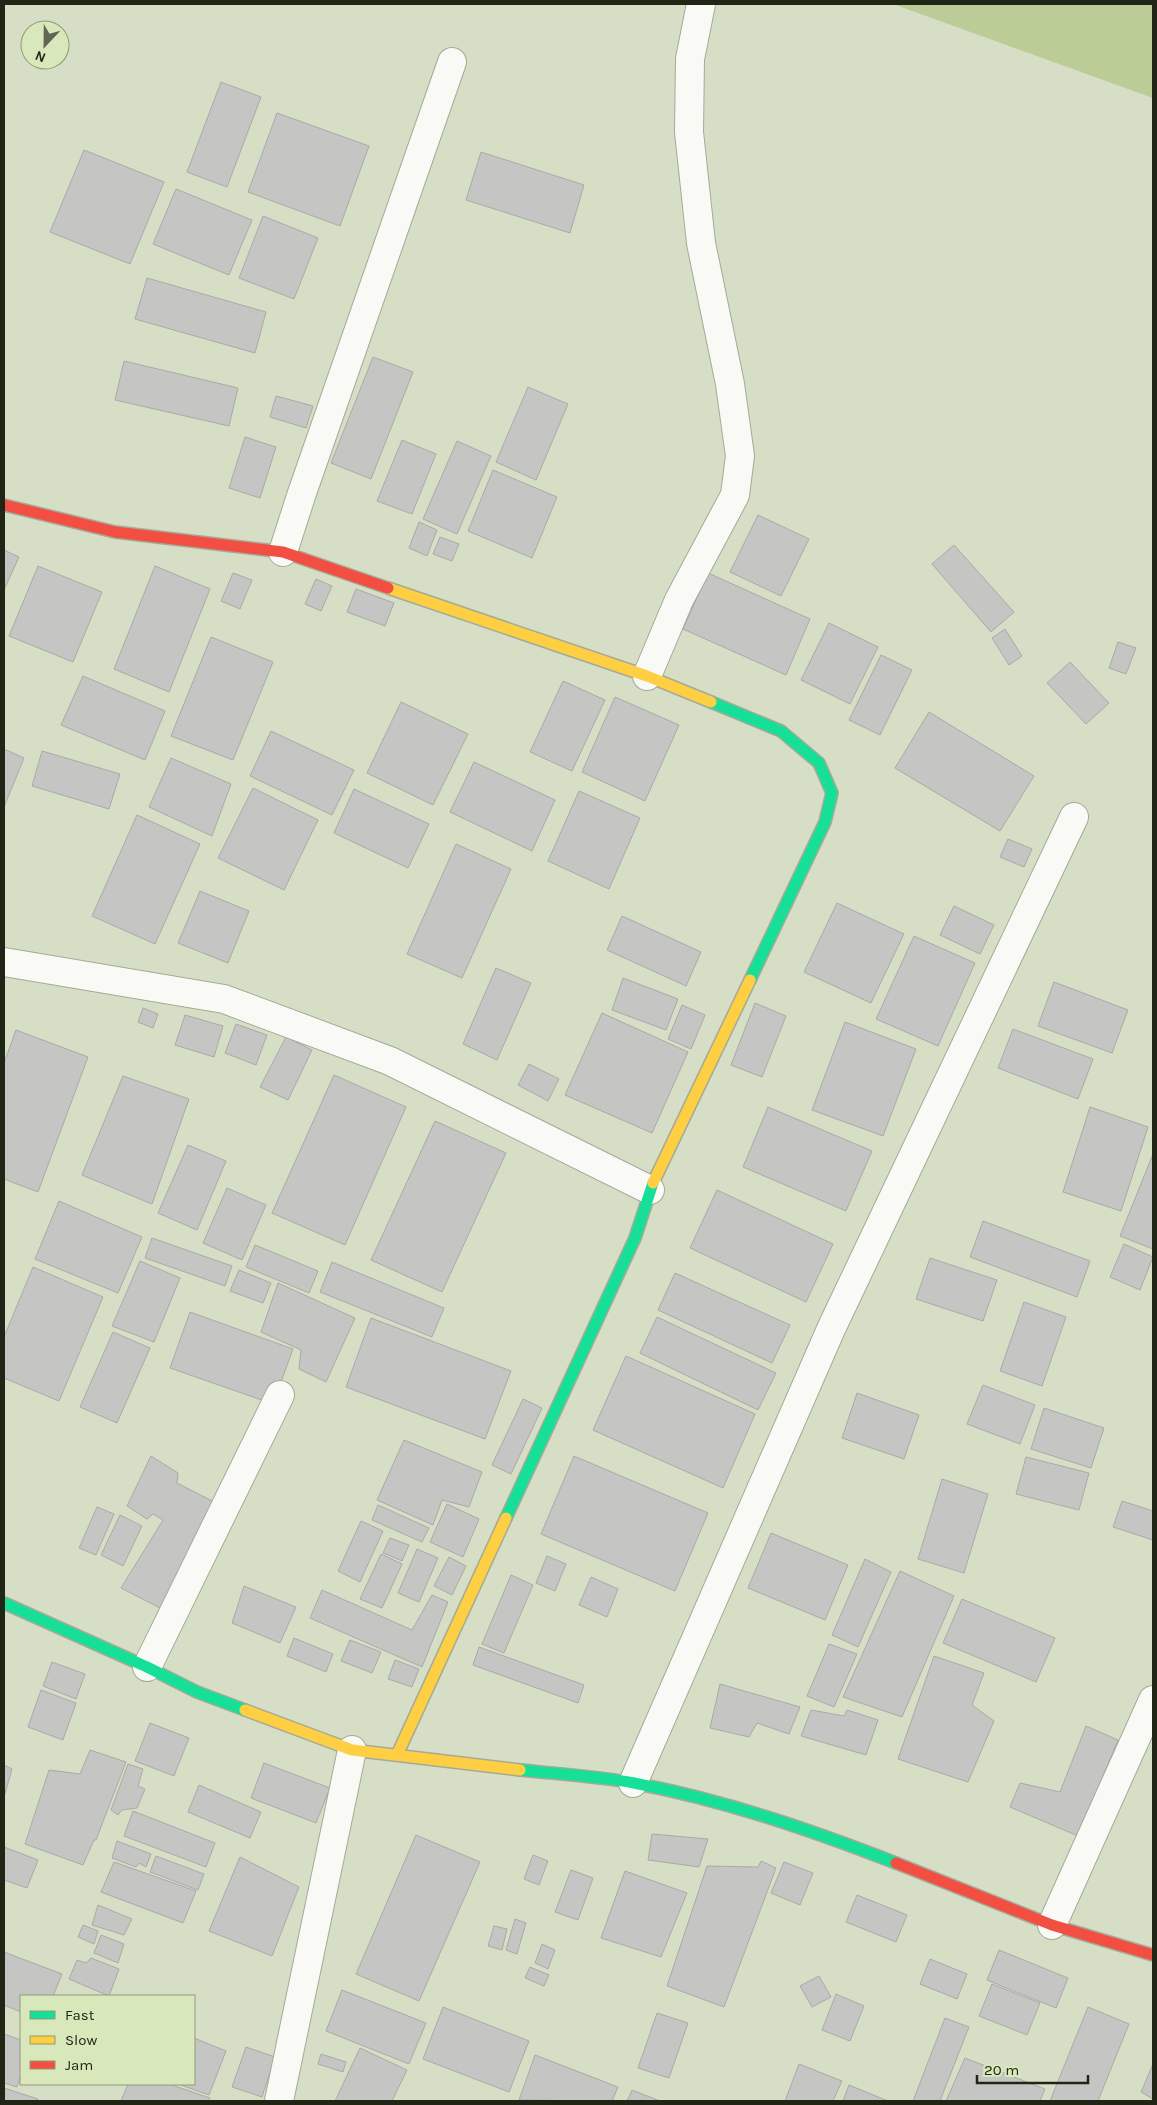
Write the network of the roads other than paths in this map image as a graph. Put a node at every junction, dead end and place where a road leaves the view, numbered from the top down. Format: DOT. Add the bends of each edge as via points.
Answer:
graph roads {
  1 [pos="701,4"];
  2 [pos="452,62"];
  3 [pos="4,505"];
  4 [pos="283,552"];
  5 [pos="647,676"];
  6 [pos="1074,817"];
  7 [pos="4,962"];
  8 [pos="650,1190"];
  9 [pos="280,1395"];
  10 [pos="4,1603"];
  11 [pos="147,1667"];
  12 [pos="1153,1700"];
  13 [pos="352,1750"];
  14 [pos="396,1755"];
  15 [pos="633,1783"];
  16 [pos="1052,1925"];
  17 [pos="1153,1954"];
  18 [pos="279,2101"];
  1 -- 5 [label="street" via="690,59 689,132 701,243 730,384 740,456 735,495 679,600"];
  2 -- 4 [label="street"];
  3 -- 4 [label="street" via="115,532"];
  4 -- 5 [label="street"];
  5 -- 8 [label="street" via="781,731 819,763 832,793 825,822"];
  6 -- 15 [label="street" via="830,1329"];
  7 -- 8 [label="street" via="224,999 390,1061"];
  8 -- 14 [label="street" via="635,1238"];
  9 -- 11 [label="street"];
  10 -- 11 [label="street"];
  11 -- 13 [label="street" via="197,1692"];
  12 -- 16 [label="street"];
  13 -- 14 [label="street"];
  13 -- 18 [label="street"];
  14 -- 15 [label="street"];
  15 -- 16 [label="street" via="723,1804 814,1831"];
  16 -- 17 [label="street"];
}
